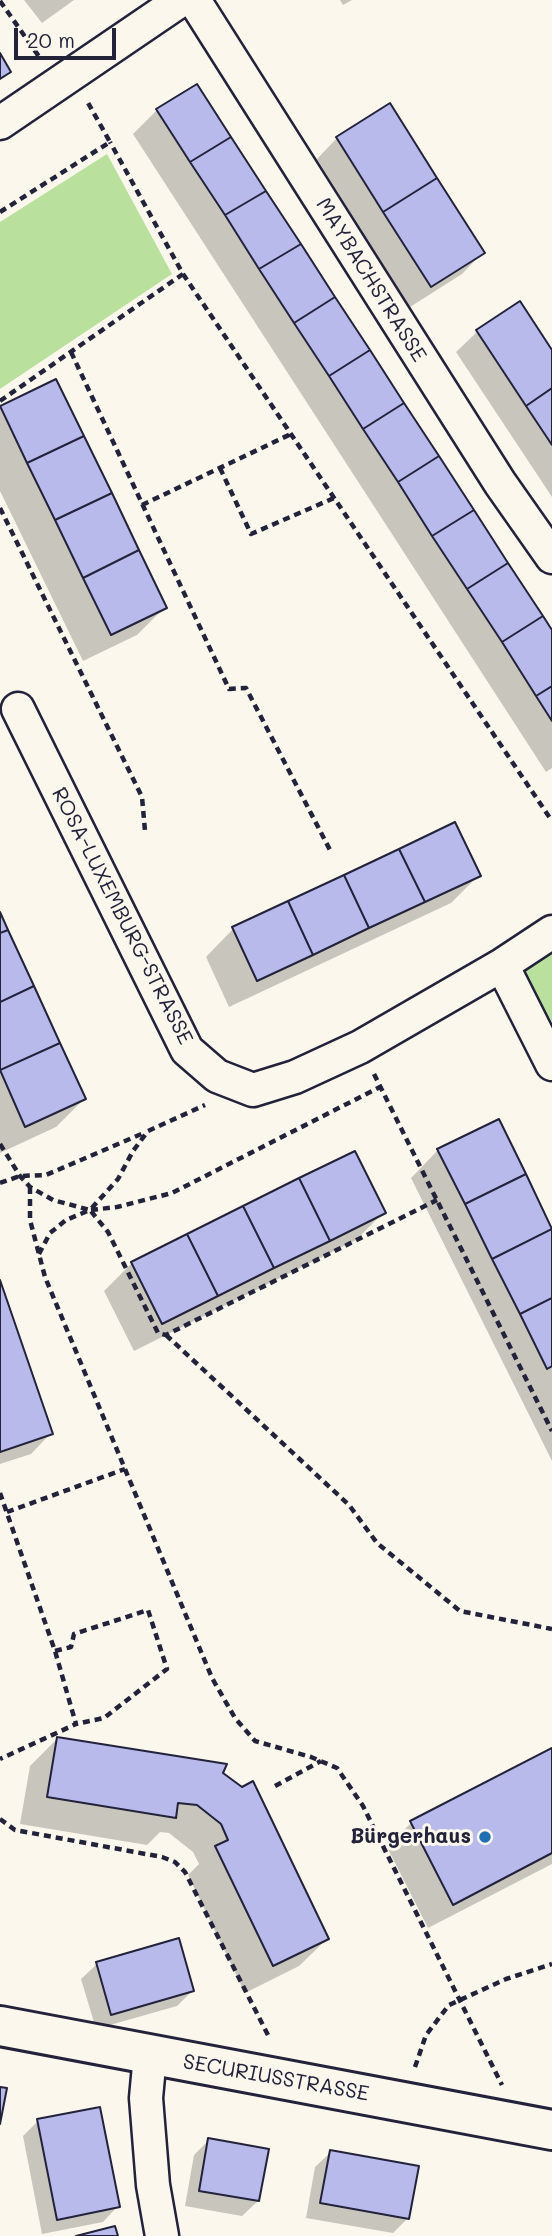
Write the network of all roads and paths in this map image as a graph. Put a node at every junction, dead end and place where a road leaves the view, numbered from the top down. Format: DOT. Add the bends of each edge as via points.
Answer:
graph roads {
  1 [pos="181,0"];
  2 [pos="194,0"];
  3 [pos="0,1"];
  4 [pos="66,80"];
  5 [pos="0,122"];
  6 [pos="110,142"];
  7 [pos="0,212"];
  8 [pos="183,274"];
  9 [pos="71,352"];
  10 [pos="0,401"];
  11 [pos="291,434"];
  12 [pos="220,468"];
  13 [pos="334,498"];
  14 [pos="142,505"];
  15 [pos="0,508"];
  16 [pos="552,557"];
  17 [pos="18,709"];
  18 [pos="552,821"];
  19 [pos="145,831"];
  20 [pos="330,850"];
  21 [pos="552,932"];
  22 [pos="502,965"];
  23 [pos="360,1046"];
  24 [pos="552,1063"];
  25 [pos="380,1087"];
  26 [pos="253,1090"];
  27 [pos="148,1131"];
  28 [pos="0,1144"];
  29 [pos="20,1176"];
  30 [pos="0,1183"];
  31 [pos="30,1187"];
  32 [pos="437,1200"];
  33 [pos="90,1210"];
  34 [pos="38,1255"];
  35 [pos="166,1335"];
  36 [pos="552,1430"];
  37 [pos="125,1469"];
  38 [pos="0,1493"];
  39 [pos="7,1512"];
  40 [pos="552,1629"];
  41 [pos="55,1651"];
  42 [pos="76,1724"];
  43 [pos="0,1759"];
  44 [pos="322,1761"];
  45 [pos="275,1786"];
  46 [pos="0,1819"];
  47 [pos="552,1964"];
  48 [pos="460,2000"];
  49 [pos="0,2026"];
  50 [pos="150,2055"];
  51 [pos="290,2081"];
  52 [pos="411,2103"];
  53 [pos="536,2127"];
  54 [pos="162,2236"];
  1 -- 4 [label="street"];
  2 -- 16 [label="street, MAYBACHSTRASSE" via="500,483"];
  3 -- 4 [label="path"];
  4 -- 5 [label="street"];
  4 -- 6 [label="path"];
  6 -- 7 [label="path"];
  6 -- 8 [label="path"];
  8 -- 9 [label="path"];
  8 -- 11 [label="path"];
  9 -- 10 [label="path"];
  9 -- 14 [label="path"];
  11 -- 12 [label="path"];
  11 -- 13 [label="path"];
  12 -- 13 [label="path" via="251,534"];
  12 -- 14 [label="path"];
  13 -- 18 [label="path"];
  14 -- 20 [label="path" via="229,689 246,688"];
  15 -- 19 [label="path" via="142,797"];
  17 -- 26 [label="street, ROSA-LUXEMBURG-STRASSE" via="187,1050 217,1076"];
  21 -- 22 [label="street"];
  22 -- 23 [label="street"];
  22 -- 24 [label="street"];
  23 -- 25 [label="path"];
  23 -- 26 [label="street" via="295,1077"];
  25 -- 32 [label="path"];
  25 -- 33 [label="path" via="172,1193"];
  26 -- 27 [label="path" via="212,1102"];
  27 -- 29 [label="path" via="46,1175"];
  27 -- 33 [label="path" via="118,1180"];
  28 -- 29 [label="path"];
  29 -- 30 [label="path"];
  29 -- 31 [label="path"];
  31 -- 33 [label="path" via="52,1200"];
  31 -- 34 [label="path" via="30,1220"];
  32 -- 35 [label="path"];
  32 -- 36 [label="path"];
  33 -- 34 [label="path" via="50,1233"];
  33 -- 35 [label="path" via="108,1232 158,1333"];
  34 -- 37 [label="path"];
  35 -- 40 [label="path" via="349,1505 377,1543 460,1612"];
  37 -- 39 [label="path"];
  37 -- 44 [label="path" via="212,1678 235,1718 255,1741"];
  38 -- 39 [label="path"];
  39 -- 41 [label="path"];
  41 -- 42 [label="path"];
  41 -- 42 [label="path" via="71,1647 74,1634 148,1610 167,1669 104,1718"];
  42 -- 43 [label="path"];
  44 -- 45 [label="path"];
  44 -- 48 [label="path" via="337,1768 363,1806"];
  46 -- 51 [label="path" via="15,1830 174,1862 185,1872"];
  47 -- 48 [label="path"];
  48 -- 52 [label="path" via="449,2005 426,2035 415,2067"];
  48 -- 53 [label="path"];
  49 -- 50 [label="street, SECURIUSSTRASSE"];
  50 -- 51 [label="street, SECURIUSSTRASSE"];
  50 -- 54 [label="street" via="146,2098"];
  51 -- 52 [label="street, SECURIUSSTRASSE"];
  52 -- 53 [label="street, SECURIUSSTRASSE"];
}
